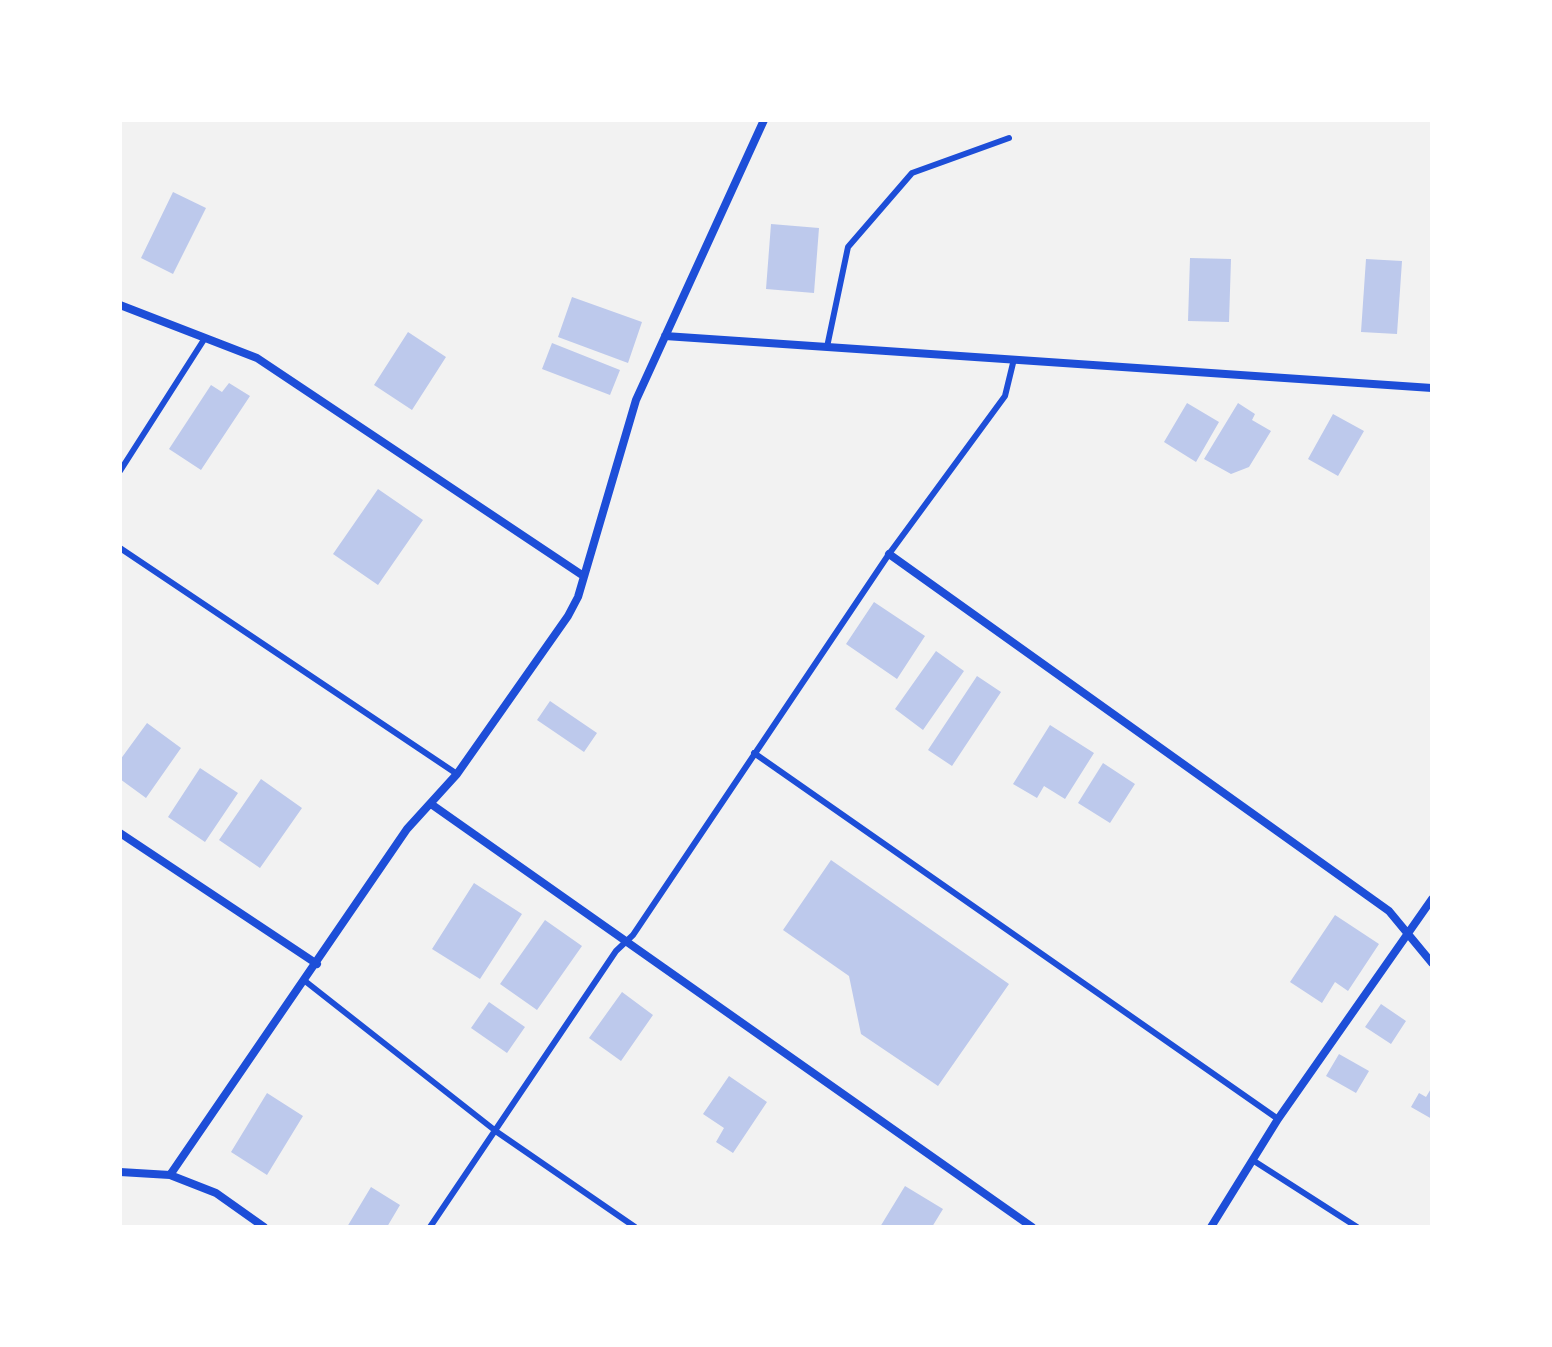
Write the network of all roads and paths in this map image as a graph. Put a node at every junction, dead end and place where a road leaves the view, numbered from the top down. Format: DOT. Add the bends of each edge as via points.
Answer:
graph roads {
  1 [pos="764,120"];
  2 [pos="1009,138"];
  3 [pos="120,305"];
  4 [pos="665,336"];
  5 [pos="205,338"];
  6 [pos="827,347"];
  7 [pos="1014,359"];
  8 [pos="1432,388"];
  9 [pos="120,471"];
  10 [pos="120,548"];
  11 [pos="889,554"];
  12 [pos="582,575"];
  13 [pos="754,753"];
  14 [pos="457,774"];
  15 [pos="431,804"];
  16 [pos="120,833"];
  17 [pos="1432,899"];
  18 [pos="1410,935"];
  19 [pos="624,943"];
  20 [pos="1432,963"];
  21 [pos="317,964"];
  22 [pos="305,981"];
  23 [pos="1278,1119"];
  24 [pos="497,1132"];
  25 [pos="1254,1161"];
  26 [pos="120,1172"];
  27 [pos="170,1175"];
  28 [pos="264,1227"];
  29 [pos="430,1227"];
  30 [pos="635,1227"];
  31 [pos="1032,1227"];
  32 [pos="1211,1227"];
  33 [pos="1357,1227"];
  1 -- 4 [label="street"];
  2 -- 6 [label="lane" via="912,173 848,247"];
  3 -- 5 [label="street"];
  4 -- 6 [label="street"];
  4 -- 12 [label="street" via="636,400"];
  5 -- 9 [label="lane"];
  5 -- 12 [label="street" via="257,358"];
  6 -- 7 [label="street"];
  7 -- 8 [label="street"];
  7 -- 11 [label="lane" via="1005,396"];
  10 -- 14 [label="lane"];
  11 -- 13 [label="lane"];
  11 -- 18 [label="street" via="1389,911"];
  12 -- 14 [label="street" via="568,616"];
  13 -- 19 [label="lane"];
  13 -- 23 [label="lane"];
  14 -- 15 [label="street"];
  15 -- 19 [label="street"];
  15 -- 21 [label="street" via="407,829"];
  16 -- 21 [label="street"];
  17 -- 18 [label="street"];
  18 -- 20 [label="street"];
  18 -- 23 [label="street"];
  19 -- 24 [label="lane"];
  19 -- 31 [label="street"];
  21 -- 22 [label="street"];
  22 -- 24 [label="lane"];
  22 -- 27 [label="street"];
  23 -- 25 [label="street"];
  24 -- 29 [label="lane"];
  24 -- 30 [label="lane"];
  25 -- 32 [label="street"];
  25 -- 33 [label="lane"];
  26 -- 27 [label="street"];
  27 -- 28 [label="street" via="216,1193"];
}
